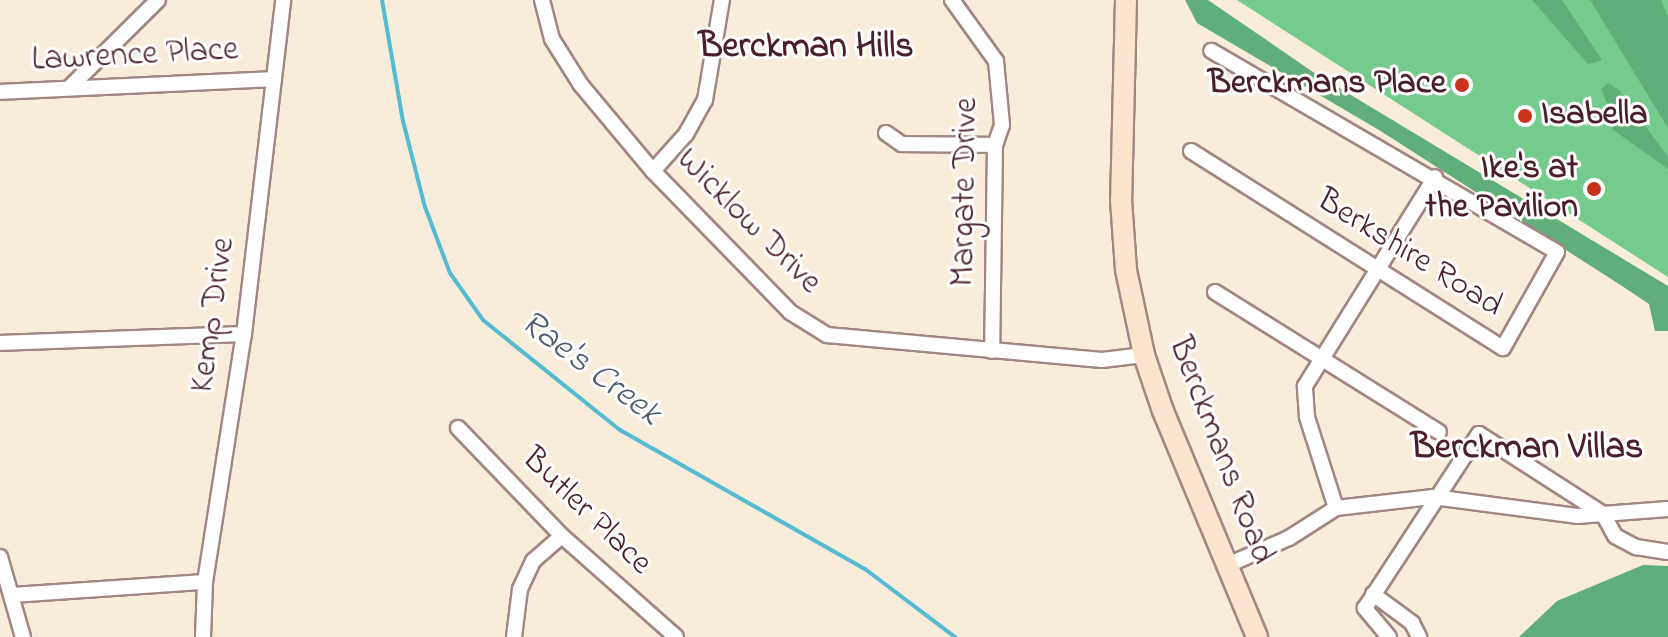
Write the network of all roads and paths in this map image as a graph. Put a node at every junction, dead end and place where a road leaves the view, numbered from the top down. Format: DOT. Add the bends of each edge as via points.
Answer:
graph roads {
  1 [pos="158,0"];
  2 [pos="283,0"];
  3 [pos="542,0"];
  4 [pos="722,0"];
  5 [pos="952,0"];
  6 [pos="1126,0"];
  7 [pos="1211,51"];
  8 [pos="274,79"];
  9 [pos="69,88"];
  10 [pos="0,92"];
  11 [pos="886,133"];
  12 [pos="995,145"];
  13 [pos="1191,151"];
  14 [pos="653,171"];
  15 [pos="1435,177"];
  16 [pos="1378,271"];
  17 [pos="1215,292"];
  18 [pos="244,334"];
  19 [pos="0,343"];
  20 [pos="992,351"];
  21 [pos="1144,355"];
  22 [pos="1320,358"];
  23 [pos="458,428"];
  24 [pos="1439,432"];
  25 [pos="1433,497"];
  26 [pos="1336,508"];
  27 [pos="1668,509"];
  28 [pos="1603,514"];
  29 [pos="562,536"];
  30 [pos="1668,552"];
  31 [pos="0,557"];
  32 [pos="1230,564"];
  33 [pos="205,582"];
  34 [pos="1373,594"];
  35 [pos="12,595"];
  36 [pos="23,637"];
  37 [pos="203,637"];
  38 [pos="514,637"];
  39 [pos="676,637"];
  40 [pos="1257,637"];
  41 [pos="1389,637"];
  42 [pos="1419,637"];
  1 -- 9 [label="street"];
  2 -- 8 [label="street, Kemp Drive"];
  3 -- 14 [label="street, Wicklow Drive" via="552,39 581,85"];
  4 -- 14 [label="street" via="705,100 686,134"];
  5 -- 12 [label="street, Margate Drive" via="996,61 1002,125"];
  6 -- 21 [label="main road, Berckmans Road" via="1121,200 1126,270"];
  7 -- 15 [label="street"];
  8 -- 9 [label="street, Lawrence Place"];
  8 -- 18 [label="street, Kemp Drive"];
  9 -- 10 [label="street, Lawrence Place"];
  11 -- 12 [label="street" via="902,144"];
  12 -- 20 [label="street, Margate Drive"];
  13 -- 16 [label="street, Berkshire Road"];
  14 -- 20 [label="street, Wicklow Drive" via="790,312 827,335"];
  15 -- 16 [label="street"];
  15 -- 16 [label="street, Berkshire Road" via="1557,252 1503,348"];
  16 -- 22 [label="street"];
  17 -- 22 [label="street"];
  18 -- 19 [label="street"];
  18 -- 33 [label="street, Kemp Drive"];
  20 -- 21 [label="street, Wicklow Drive" via="1102,360"];
  21 -- 32 [label="main road, Berckmans Road"];
  22 -- 24 [label="street"];
  22 -- 26 [label="street" via="1305,386 1307,417"];
  23 -- 29 [label="street, Butler Place"];
  25 -- 26 [label="street"];
  25 -- 28 [label="street" via="1551,514"];
  25 -- 28 [label="street" via="1448,485 1479,434"];
  25 -- 34 [label="street"];
  26 -- 32 [label="street" via="1289,538"];
  27 -- 28 [label="street"];
  28 -- 30 [label="street" via="1615,536 1636,547"];
  29 -- 38 [label="street" via="533,561 520,589"];
  29 -- 39 [label="street, Butler Place"];
  31 -- 35 [label="street"];
  32 -- 40 [label="main road, Berckmans Road"];
  33 -- 35 [label="street"];
  33 -- 37 [label="street, Kemp Drive"];
  34 -- 41 [label="street" via="1365,608"];
  34 -- 42 [label="street" via="1412,623"];
  35 -- 36 [label="street"];
}
